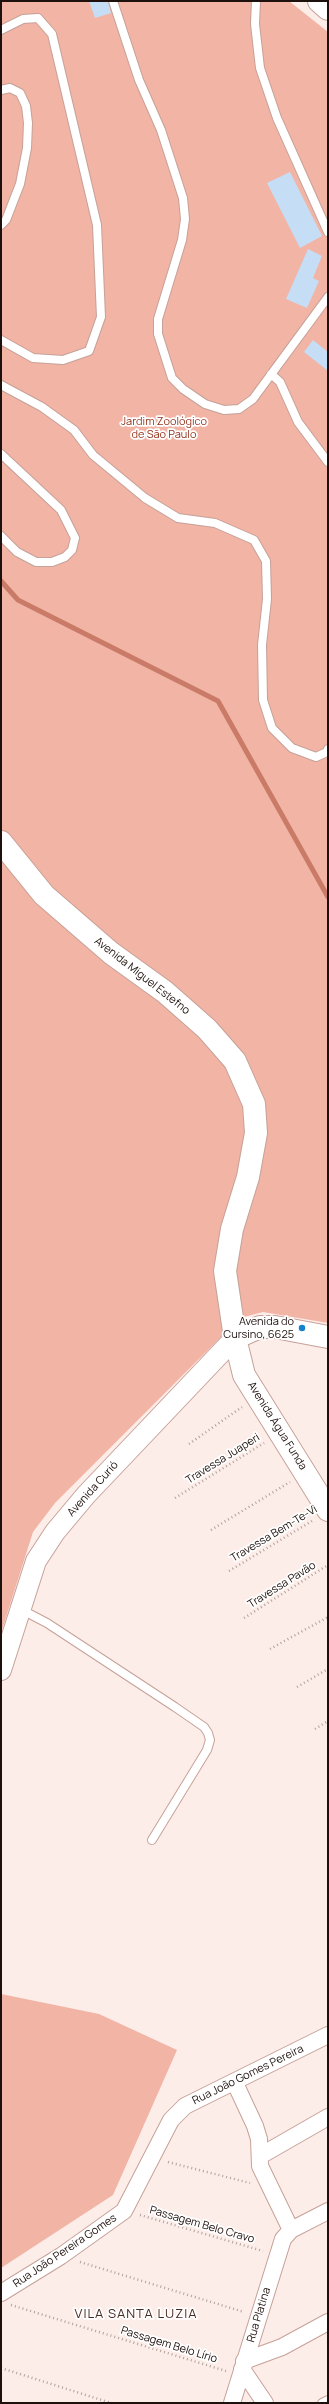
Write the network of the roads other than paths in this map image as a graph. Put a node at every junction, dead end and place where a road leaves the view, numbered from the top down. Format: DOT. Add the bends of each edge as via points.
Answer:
graph roads {
  1 [pos="113,1"];
  2 [pos="256,1"];
  3 [pos="319,1"];
  4 [pos="328,9"];
  5 [pos="1,30"];
  6 [pos="1,90"];
  7 [pos="1,226"];
  8 [pos="328,232"];
  9 [pos="328,297"];
  10 [pos="1,340"];
  11 [pos="271,374"];
  12 [pos="1,385"];
  13 [pos="1,454"];
  14 [pos="328,462"];
  15 [pos="1,536"];
  16 [pos="328,749"];
  17 [pos="1,842"];
  18 [pos="328,1337"];
  19 [pos="235,1338"];
  20 [pos="321,1514"];
  21 [pos="22,1610"];
  22 [pos="1,1670"];
  23 [pos="152,1840"];
  24 [pos="328,2035"];
  25 [pos="235,2083"];
  26 [pos="328,2117"];
  27 [pos="171,2120"];
  28 [pos="260,2156"];
  29 [pos="326,2217"];
  30 [pos="291,2230"];
  31 [pos="5,2299"];
  32 [pos="328,2322"];
  33 [pos="242,2369"];
  34 [pos="328,2400"];
  35 [pos="232,2403"];
  36 [pos="265,2403"];
  37 [pos="322,2403"];
  1 -- 11 [label="lane" via="139,80 184,198 182,240 158,319 158,334 172,378 183,390 205,404 224,410 239,409 253,399"];
  2 -- 8 [label="lane" via="255,24 260,68 277,118"];
  3 -- 4 [label="main road"];
  5 -- 10 [label="lane" via="23,19 38,18 52,34 97,225 101,317 88,351 63,360 33,358"];
  6 -- 7 [label="lane" via="10,88 20,93 26,106 28,123 27,148 20,184 6,220"];
  9 -- 11 [label="lane"];
  11 -- 14 [label="lane" via="280,382 298,422"];
  12 -- 16 [label="lane" via="42,407 74,430 93,454 151,502 178,518 215,523 254,540 266,561 267,599 262,645 263,700 272,728 292,748 316,757"];
  13 -- 15 [label="lane" via="61,510 75,538 72,550 65,557 52,562 36,562 17,552"];
  17 -- 19 [label="main road, Avenida Miguel Estefno" via="44,895 111,953 165,992 207,1029 235,1061 246,1082 254,1104 256,1133 248,1177 232,1229 226,1271"];
  18 -- 19 [label="main road" via="275,1327 260,1327"];
  19 -- 20 [label="main road, Avenida Água Funda" via="242,1371 306,1472"];
  19 -- 21 [label="street, Avenida Curió" via="54,1532 36,1561"];
  21 -- 22 [label="street, Avenida Curió"];
  21 -- 23 [label="lane" via="175,1707 208,1732 210,1740 207,1750"];
  24 -- 25 [label="street, Rua João Gomes Pereira"];
  25 -- 27 [label="street, Rua João Gomes Pereira" via="186,2106"];
  25 -- 28 [label="street" via="255,2126"];
  26 -- 28 [label="street"];
  27 -- 31 [label="street, Rua João Pereira Gomes" via="124,2210"];
  28 -- 30 [label="street" via="260,2166"];
  29 -- 30 [label="street, Rua Platina"];
  30 -- 33 [label="street, Rua Platina" via="283,2239 277,2254"];
  32 -- 33 [label="street"];
  33 -- 35 [label="street, Rua Platina"];
  33 -- 36 [label="street"];
  34 -- 37 [label="lane"];
}
